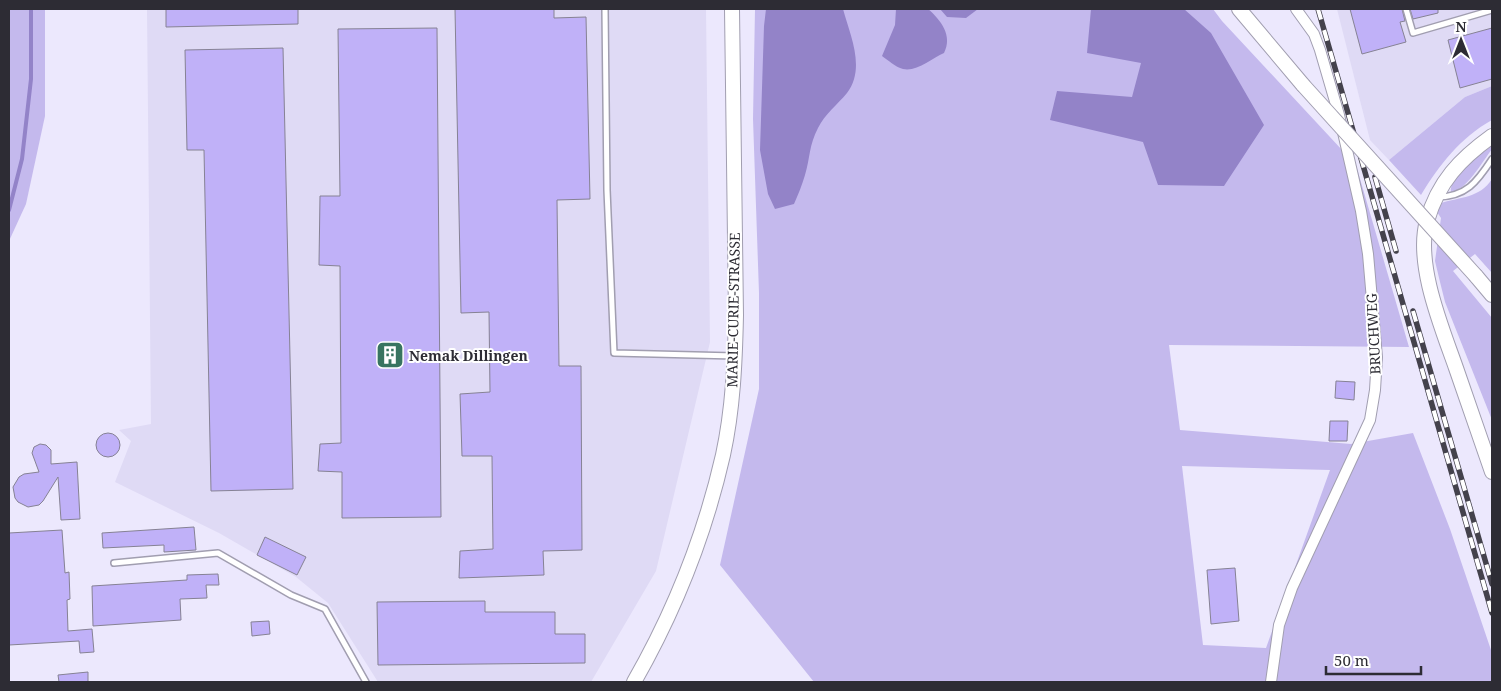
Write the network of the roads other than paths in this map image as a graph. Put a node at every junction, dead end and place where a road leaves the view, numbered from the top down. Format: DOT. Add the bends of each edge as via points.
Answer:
graph roads {
  1 [pos="605,9"];
  2 [pos="732,9"];
  3 [pos="1239,9"];
  4 [pos="1296,9"];
  5 [pos="1406,9"];
  6 [pos="1492,10"];
  7 [pos="1492,136"];
  8 [pos="1492,159"];
  9 [pos="1436,197"];
  10 [pos="1492,295"];
  11 [pos="735,356"];
  12 [pos="1492,472"];
  13 [pos="114,563"];
  14 [pos="366,682"];
  15 [pos="634,682"];
  16 [pos="1271,682"];
  1 -- 11 [label="lane" via="606,190 614,353"];
  2 -- 11 [label="main road, MARIE-CURIE-STRASSE"];
  3 -- 10 [label="main road, bridge"];
  4 -- 16 [label="street, BRUCHWEG" via="1314,34 1340,115 1368,254 1377,357 1370,420 1292,588 1279,625"];
  5 -- 6 [label="lane" via="1413,33"];
  7 -- 9 [label="main road" via="1460,162"];
  8 -- 9 [label="lane" via="1468,188 1452,196"];
  9 -- 12 [label="main road" via="1426,223 1424,252 1427,276"];
  11 -- 15 [label="main road, MARIE-CURIE-STRASSE" via="730,410 716,480 693,555 649,656"];
  13 -- 14 [label="lane" via="218,553 291,595 325,609"];
}
